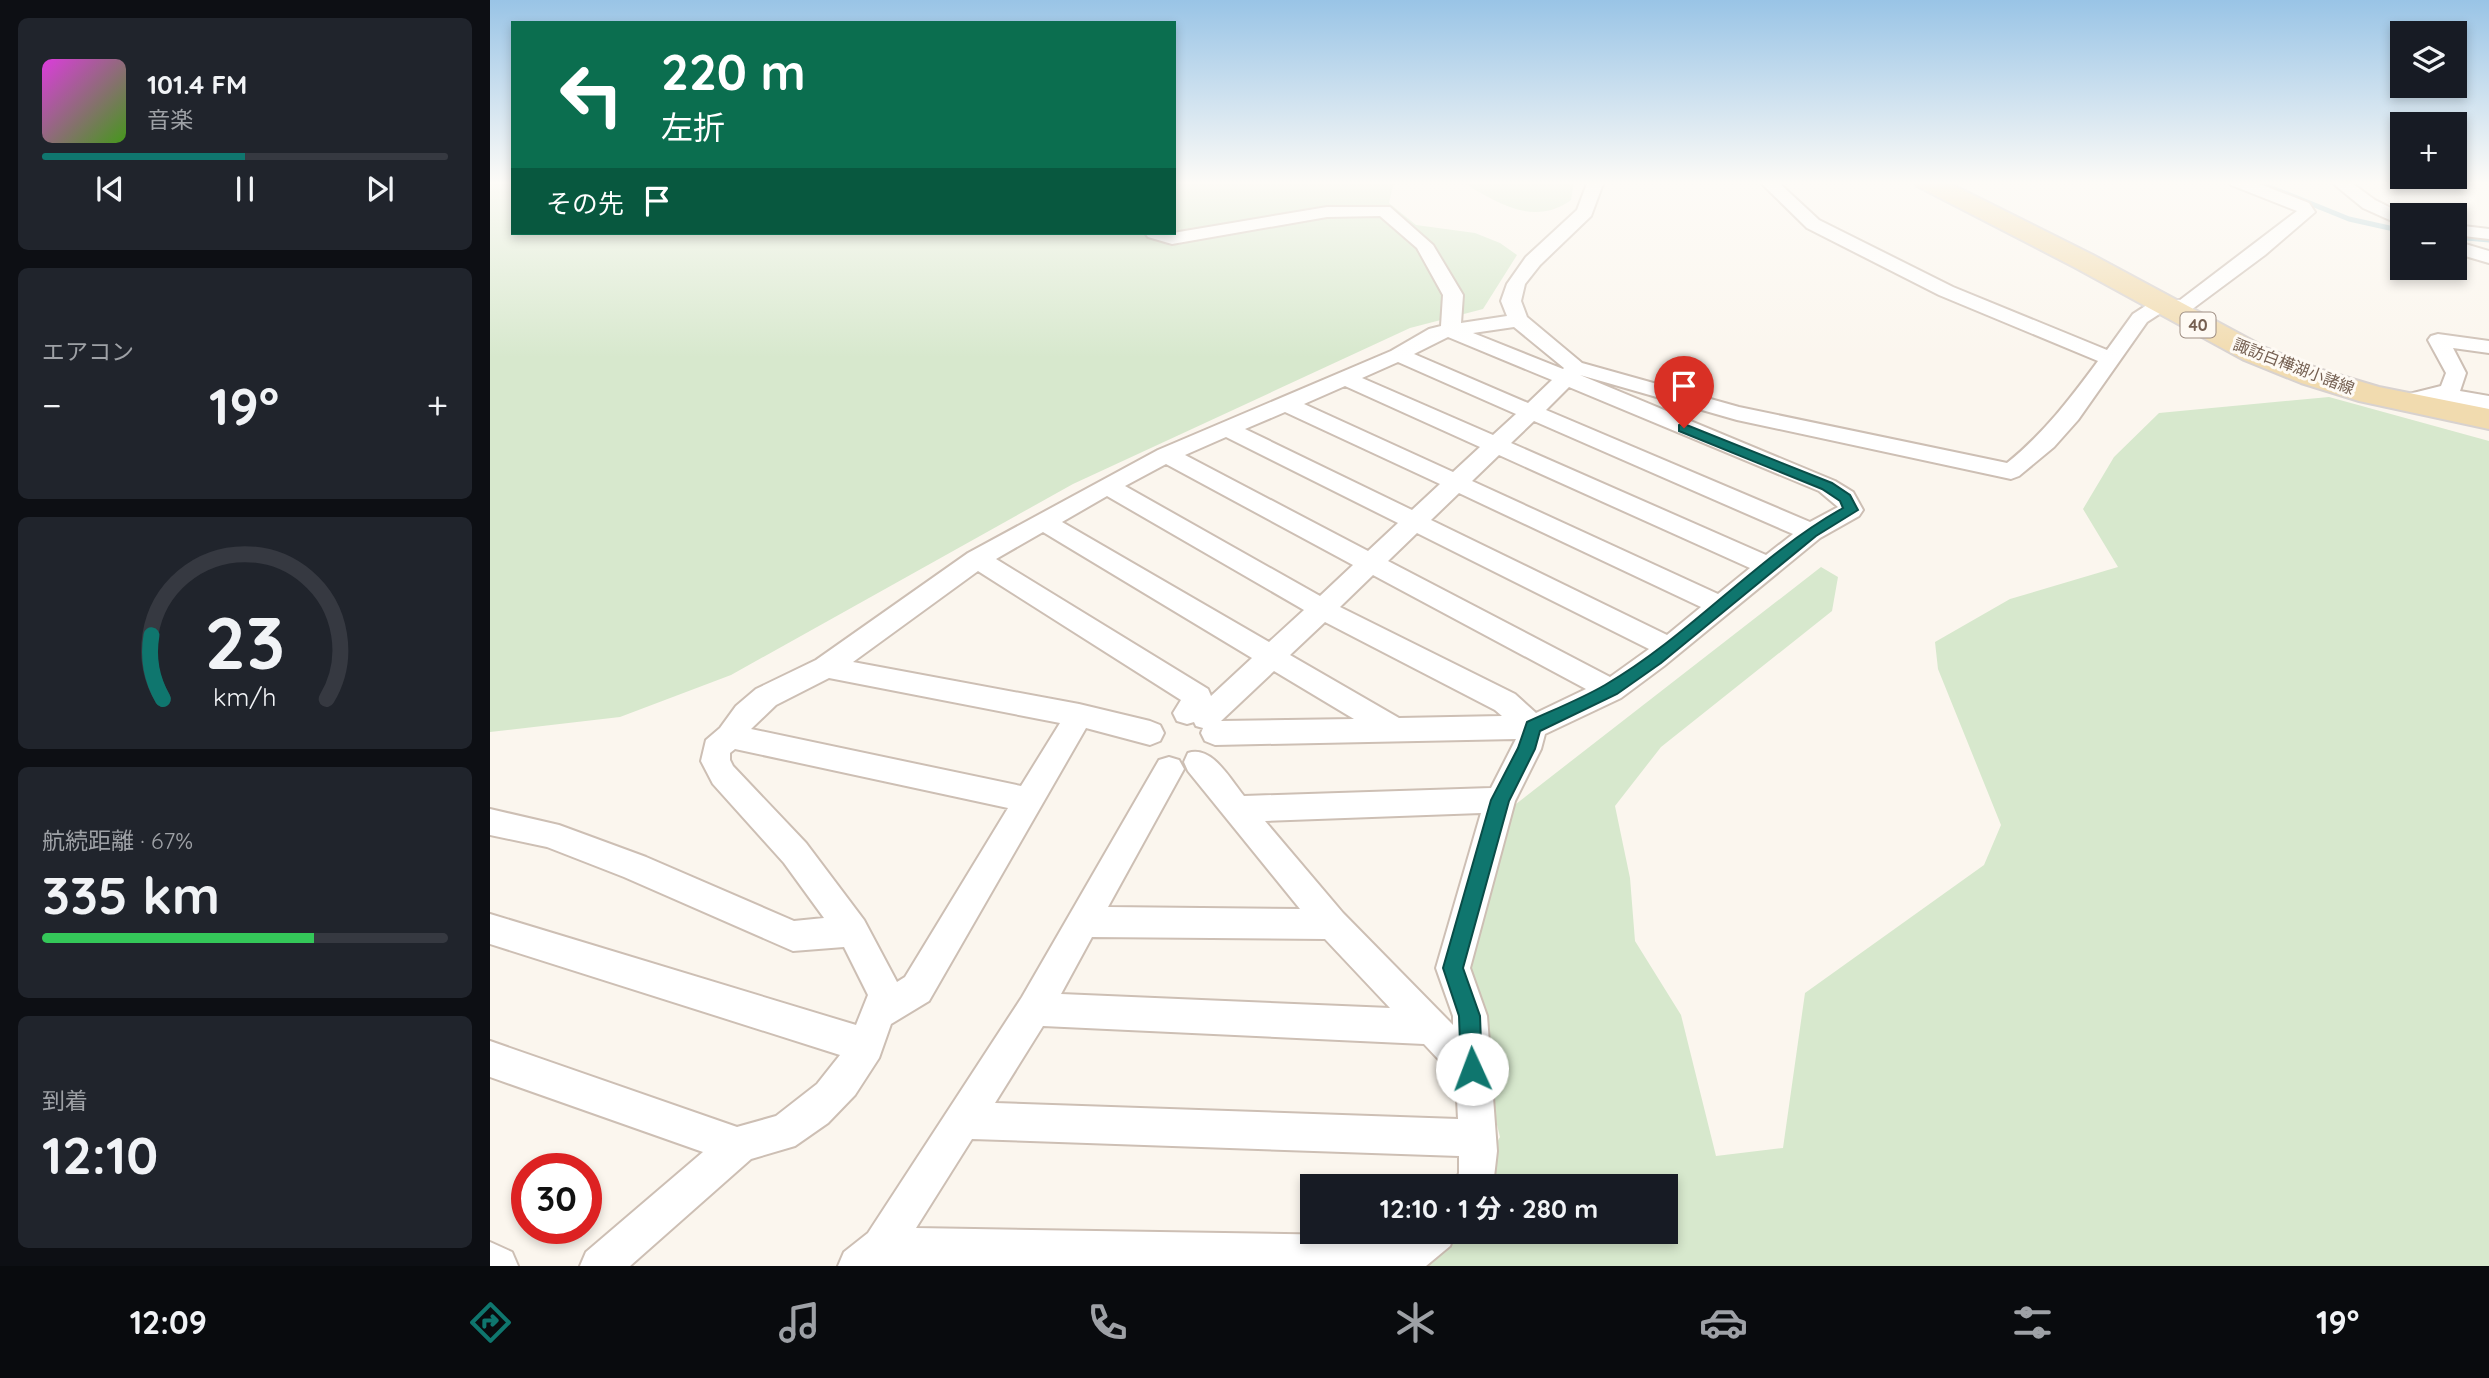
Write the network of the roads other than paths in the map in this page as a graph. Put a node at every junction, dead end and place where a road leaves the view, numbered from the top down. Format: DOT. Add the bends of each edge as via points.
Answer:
graph roads {
  1 [pos="1418,240"];
  2 [pos="1556,240"];
  3 [pos="1845,240"];
  4 [pos="2042,240"];
  5 [pos="2272,240"];
  6 [pos="2467,252"];
  7 [pos="2489,257"];
  8 [pos="2160,305"];
  9 [pos="1518,320"];
  10 [pos="1451,331"];
  11 [pos="2489,347"];
  12 [pos="1398,355"];
  13 [pos="2109,358"];
  14 [pos="1570,374"];
  15 [pos="1345,378"];
  16 [pos="2438,393"];
  17 [pos="2405,402"];
  18 [pos="2489,403"];
  19 [pos="1287,404"];
  20 [pos="1531,412"];
  21 [pos="2489,419"];
  22 [pos="1227,429"];
  23 [pos="1496,445"];
  24 [pos="1166,456"];
  25 [pos="1457,482"];
  26 [pos="1107,486"];
  27 [pos="1044,522"];
  28 [pos="1415,522"];
  29 [pos="1811,532"];
  30 [pos="976,559"];
  31 [pos="1370,564"];
  32 [pos="1767,566"];
  33 [pos="1720,605"];
  34 [pos="1322,609"];
  35 [pos="1668,647"];
  36 [pos="1272,656"];
  37 [pos="826,667"];
  38 [pos="1611,690"];
  39 [pos="1079,715"];
  40 [pos="1202,721"];
  41 [pos="1391,727"];
  42 [pos="1533,727"];
  43 [pos="1150,733"];
  44 [pos="730,737"];
  45 [pos="1183,766"];
  46 [pos="1028,800"];
  47 [pos="1500,800"];
  48 [pos="1235,809"];
  49 [pos="490,822"];
  50 [pos="1083,922"];
  51 [pos="1332,924"];
  52 [pos="490,929"];
  53 [pos="853,931"];
  54 [pos="1034,1009"];
  55 [pos="879,1012"];
  56 [pos="1431,1027"];
  57 [pos="867,1046"];
  58 [pos="490,1059"];
  59 [pos="1472,1069"];
  60 [pos="963,1120"];
  61 [pos="1477,1138"];
  62 [pos="738,1146"];
  63 [pos="1477,1174"];
  64 [pos="1415,1251"];
  65 [pos="870,1256"];
  66 [pos="490,1262"];
  67 [pos="498,1266"];
  68 [pos="600,1266"];
  1 -- 10 [label="street" via="1453,295"];
  2 -- 9 [label="street" via="1516,284 1511,301"];
  3 -- 13 [label="street" via="1946,291"];
  4 -- 8 [label="main road, 諏訪白樺湖小諸線 / 40"];
  5 -- 8 [label="street" via="2184,306"];
  6 -- 7 [label="street"];
  8 -- 13 [label="street" via="2140,318"];
  8 -- 17 [label="main road, 諏訪白樺湖小諸線 / 40" via="2255,354 2347,388"];
  9 -- 10 [label="street"];
  9 -- 14 [label="street"];
  10 -- 12 [label="street" via="1436,333"];
  10 -- 14 [label="street"];
  11 -- 16 [label="street" via="2438,340 2456,373 2450,390"];
  12 -- 15 [label="street"];
  12 -- 20 [label="street"];
  13 -- 14 [label="street" via="2070,415 2011,471"];
  14 -- 20 [label="street"];
  14 -- 29 [label="street" via="1827,486 1845,498 1851,510"];
  15 -- 19 [label="street"];
  15 -- 23 [label="street"];
  16 -- 17 [label="street"];
  16 -- 18 [label="street"];
  17 -- 21 [label="main road, 諏訪白樺湖小諸線 / 40"];
  19 -- 22 [label="street"];
  19 -- 25 [label="street"];
  20 -- 23 [label="street"];
  20 -- 29 [label="street"];
  22 -- 24 [label="street"];
  22 -- 28 [label="street"];
  23 -- 25 [label="street"];
  23 -- 32 [label="street"];
  24 -- 26 [label="street"];
  24 -- 31 [label="street"];
  25 -- 28 [label="street"];
  25 -- 33 [label="street"];
  26 -- 27 [label="street"];
  26 -- 34 [label="street"];
  27 -- 30 [label="street"];
  27 -- 36 [label="street"];
  28 -- 31 [label="street"];
  28 -- 35 [label="street"];
  29 -- 32 [label="street"];
  30 -- 37 [label="street"];
  30 -- 40 [label="street" via="1198,697"];
  31 -- 34 [label="street"];
  31 -- 38 [label="street"];
  32 -- 33 [label="street"];
  33 -- 35 [label="street"];
  34 -- 36 [label="street"];
  34 -- 42 [label="street" via="1505,702"];
  35 -- 38 [label="street"];
  36 -- 40 [label="street"];
  36 -- 41 [label="street"];
  37 -- 39 [label="street"];
  37 -- 44 [label="street" via="766,697"];
  38 -- 42 [label="street"];
  39 -- 43 [label="street"];
  39 -- 46 [label="street"];
  40 -- 41 [label="street"];
  40 -- 43 [label="street" via="1165,719"];
  40 -- 45 [label="street" via="1211,750"];
  41 -- 42 [label="street"];
  42 -- 47 [label="street" via="1527,749"];
  43 -- 45 [label="street" via="1146,742 1150,760"];
  44 -- 46 [label="street"];
  44 -- 53 [label="street" via="716,748 715,761 723,775 794,853"];
  45 -- 48 [label="street"];
  45 -- 50 [label="street"];
  46 -- 55 [label="street" via="917,989"];
  47 -- 48 [label="street"];
  47 -- 59 [label="street" via="1453,968 1470,1016"];
  48 -- 51 [label="street"];
  49 -- 53 [label="street" via="548,834 793,936"];
  50 -- 51 [label="street"];
  50 -- 54 [label="street"];
  51 -- 56 [label="street"];
  52 -- 57 [label="street"];
  53 -- 55 [label="street" via="885,994"];
  54 -- 56 [label="street"];
  54 -- 60 [label="street"];
  55 -- 57 [label="street"];
  56 -- 59 [label="street"];
  57 -- 62 [label="street" via="843,1084 818,1110 779,1134 750,1138"];
  58 -- 62 [label="street"];
  59 -- 61 [label="street"];
  60 -- 61 [label="street"];
  60 -- 65 [label="street"];
  61 -- 63 [label="street"];
  62 -- 68 [label="street"];
  64 -- 65 [label="street"];
  66 -- 67 [label="street"];
}
